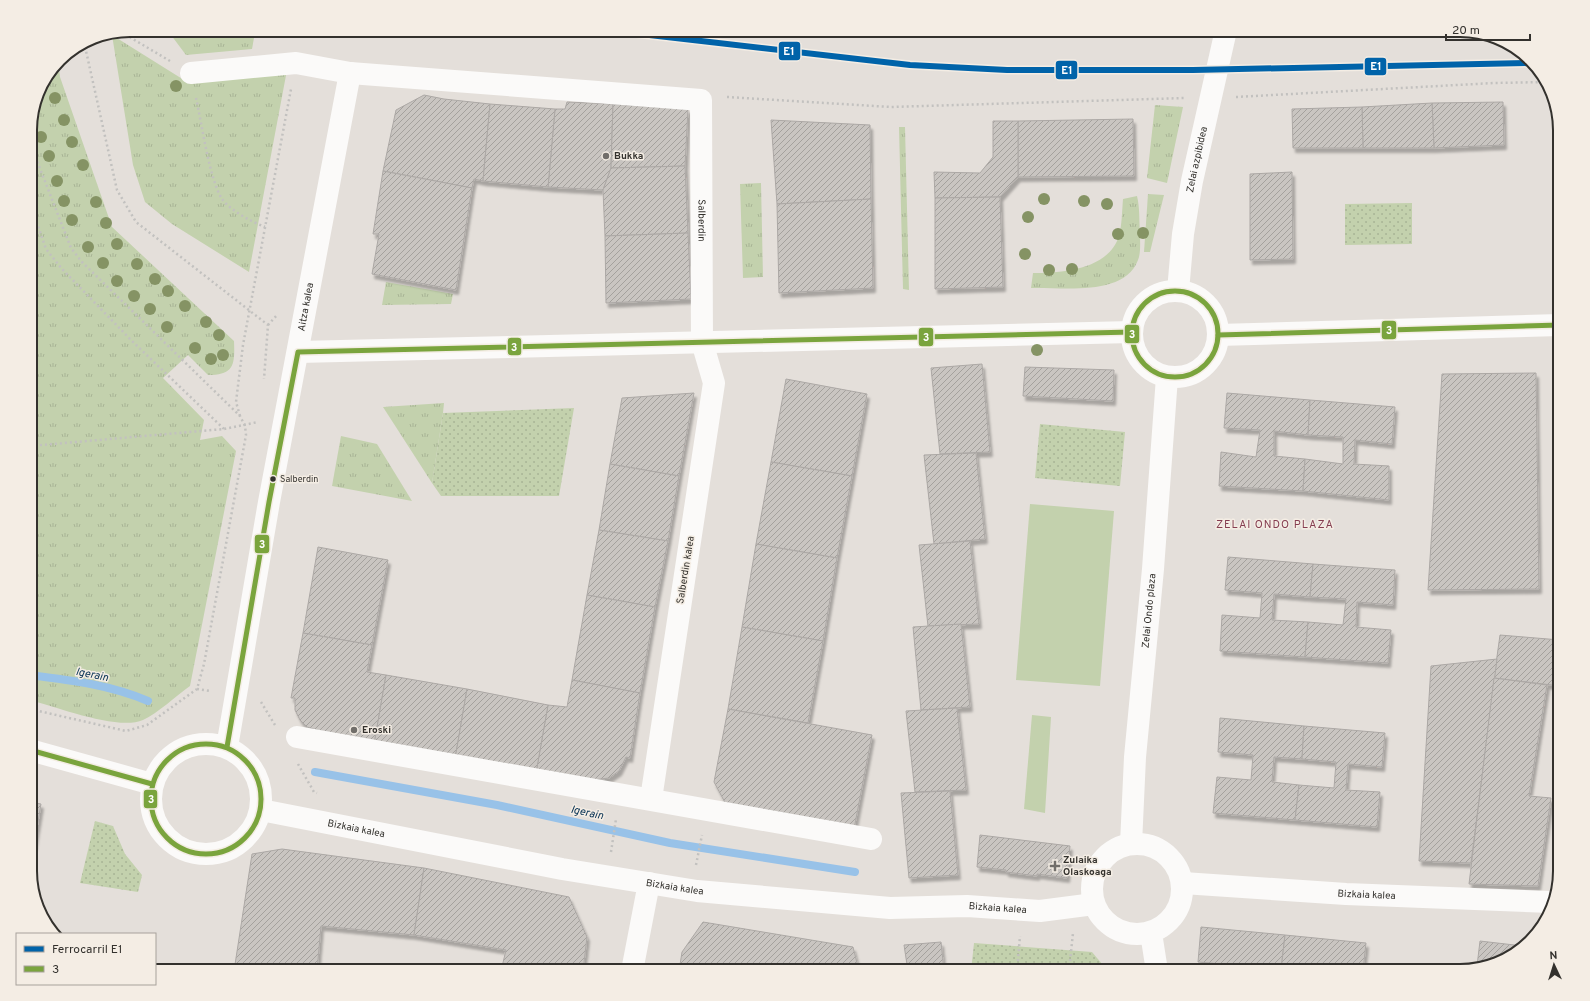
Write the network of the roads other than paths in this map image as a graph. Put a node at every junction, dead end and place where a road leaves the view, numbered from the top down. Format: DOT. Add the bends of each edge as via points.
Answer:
graph roads {
  1 [pos="1224,37"];
  2 [pos="191,73"];
  3 [pos="350,73"];
  4 [pos="1178,291"];
  5 [pos="1553,325"];
  6 [pos="1132,332"];
  7 [pos="1218,335"];
  8 [pos="702,342"];
  9 [pos="298,352"];
  10 [pos="1167,376"];
  11 [pos="297,737"];
  12 [pos="227,747"];
  13 [pos="37,752"];
  14 [pos="152,784"];
  15 [pos="651,799"];
  16 [pos="260,810"];
  17 [pos="871,839"];
  18 [pos="1131,844"];
  19 [pos="649,883"];
  20 [pos="1183,883"];
  21 [pos="1548,902"];
  22 [pos="1094,904"];
  23 [pos="1152,933"];
  24 [pos="633,964"];
  25 [pos="1156,964"];
  1 -- 4 [label="street, Zelai azpibidea" via="1190,188"];
  2 -- 3 [label="street" via="296,63"];
  3 -- 8 [label="street, Salberdin" via="711,98"];
  3 -- 9 [label="street, Aitza kalea"];
  4 -- 6 [label="street" via="1167,292 1147,302 1139,310"];
  4 -- 7 [label="street" via="1189,293 1207,305 1217,324"];
  5 -- 7 [label="street"];
  6 -- 8 [label="street"];
  6 -- 10 [label="street" via="1136,352 1141,360 1148,368"];
  7 -- 10 [label="street" via="1212,356 1202,367 1188,375"];
  8 -- 9 [label="street"];
  8 -- 15 [label="street, Salberdin kalea" via="714,383"];
  9 -- 12 [label="street, Aitza kalea" via="269,502"];
  10 -- 18 [label="street, Zelai Ondo plaza" via="1153,569 1135,757"];
  11 -- 15 [label="street"];
  12 -- 14 [label="street" via="212,743 196,744 181,749 168,758 158,770"];
  12 -- 16 [label="street" via="241,755 251,766 262,795"];
  13 -- 14 [label="street"];
  14 -- 16 [label="street" via="150,802 162,834 175,845 191,852 208,854 223,852 236,846 256,824"];
  15 -- 17 [label="street"];
  16 -- 19 [label="street, Bizkaia kalea" via="562,869"];
  18 -- 20 [label="street" via="1143,844 1165,853 1174,861"];
  18 -- 22 [label="street" via="1118,848 1098,865 1091,890"];
  19 -- 22 [label="street, Bizkaia kalea" via="697,891 890,908 967,906 1040,911"];
  19 -- 24 [label="street"];
  20 -- 21 [label="street, Bizkaia kalea" via="1346,894"];
  20 -- 23 [label="street" via="1182,899 1176,914"];
  22 -- 23 [label="street" via="1100,917 1110,927 1123,933"];
  23 -- 25 [label="street"];
}
